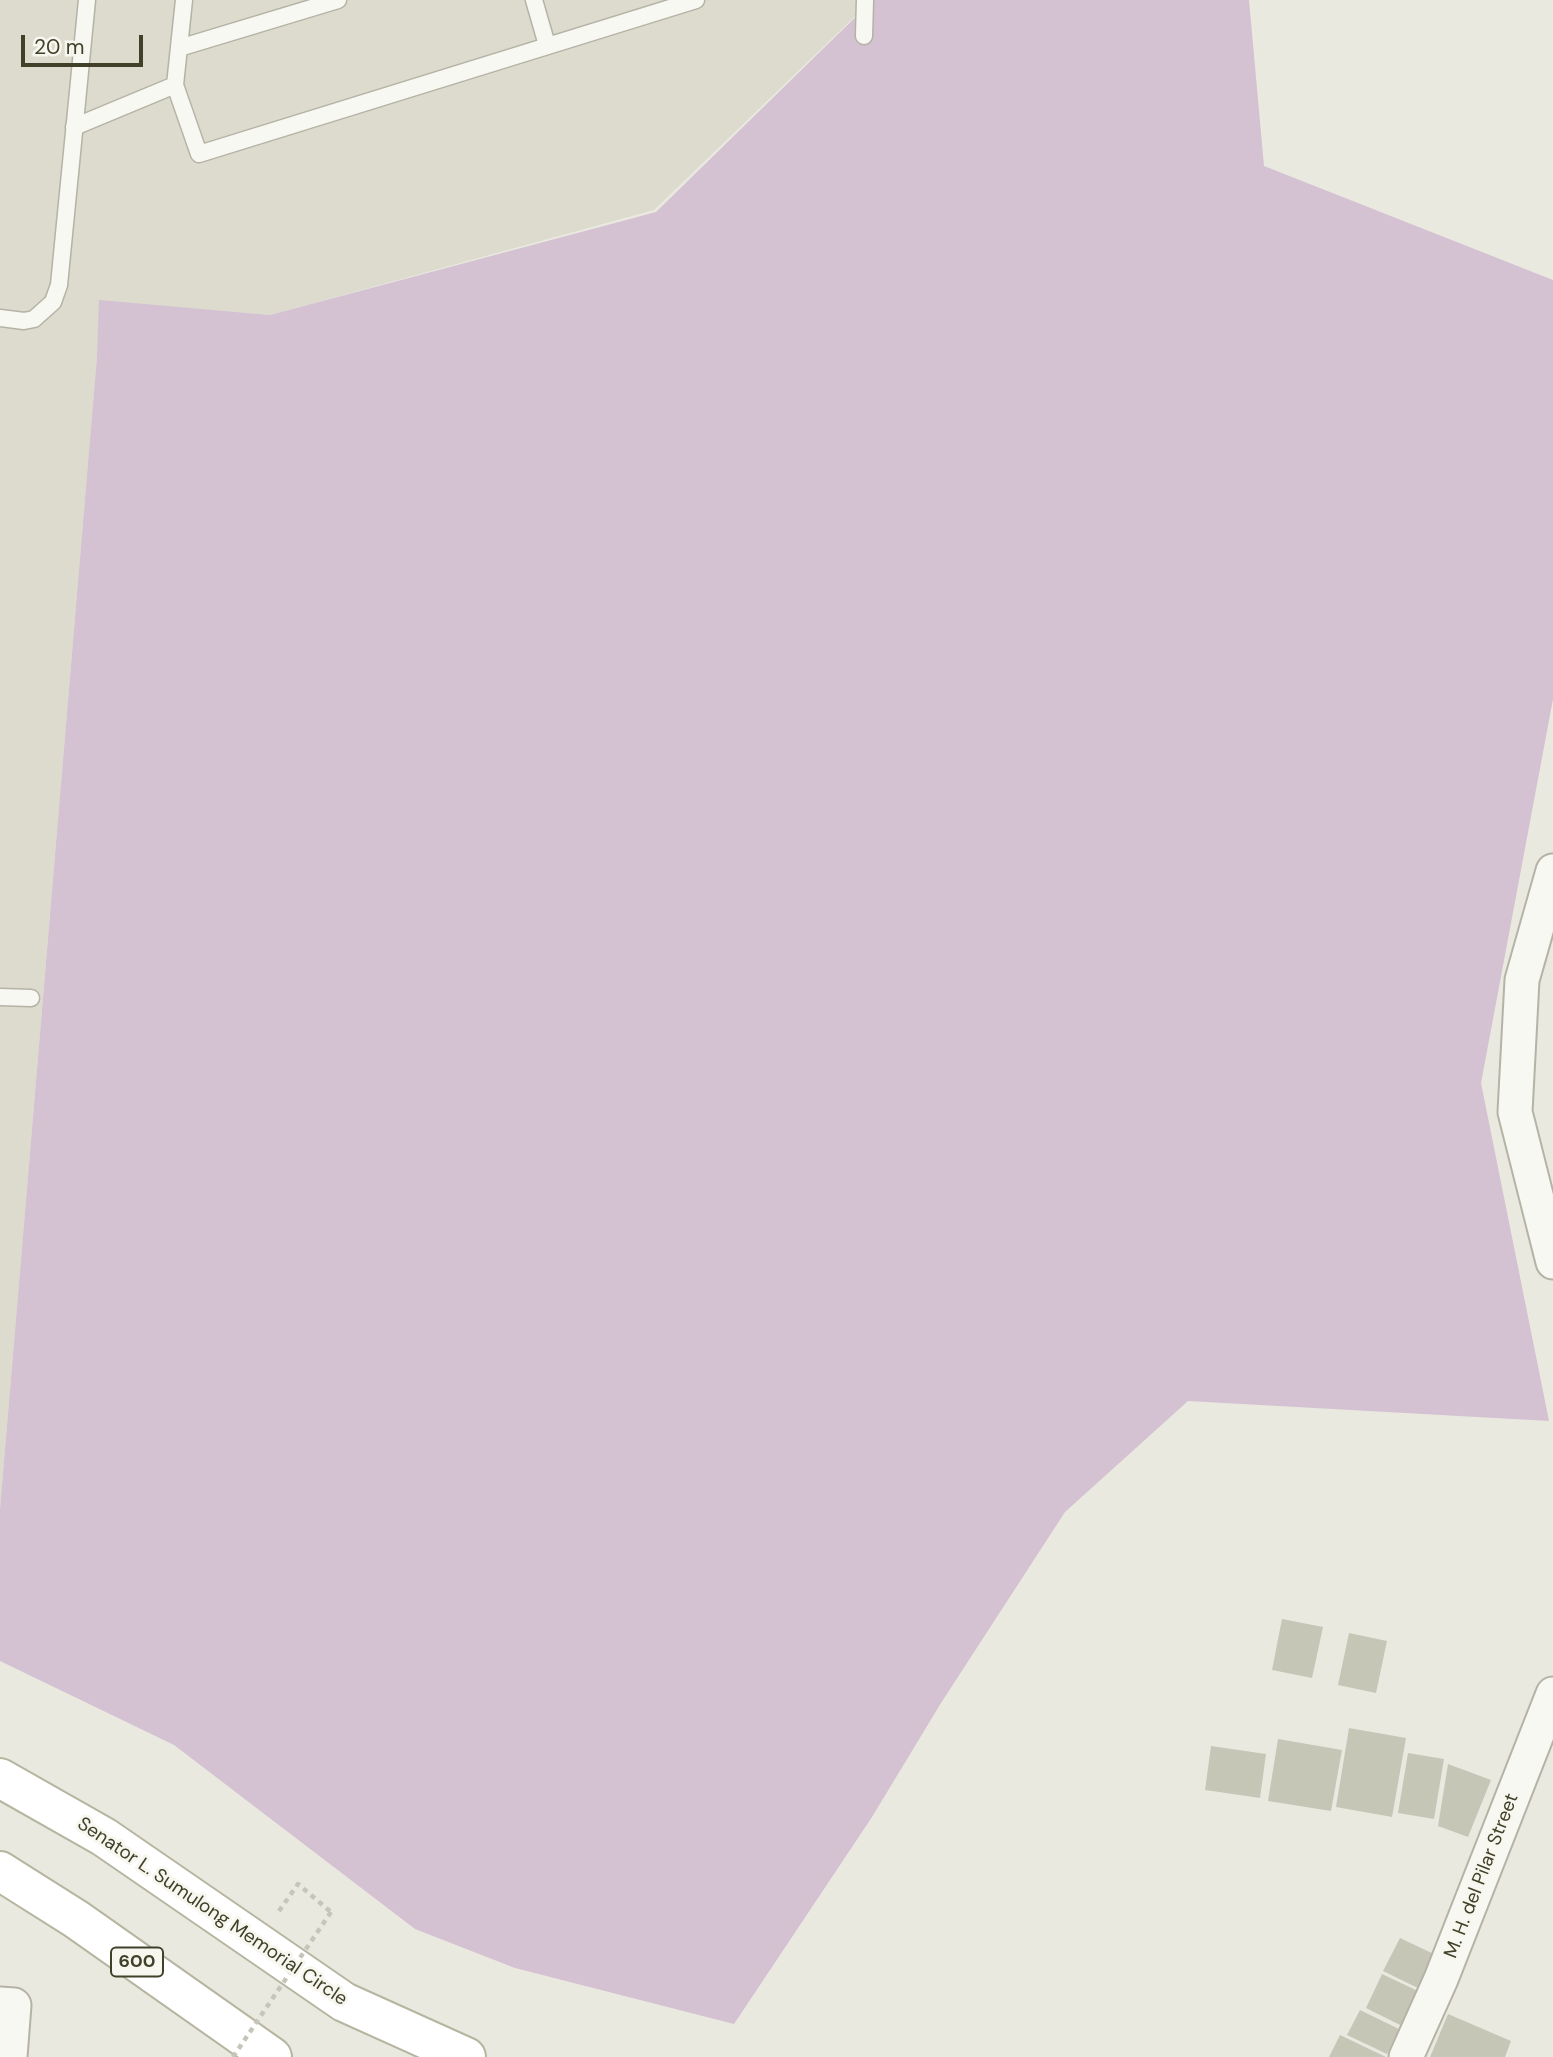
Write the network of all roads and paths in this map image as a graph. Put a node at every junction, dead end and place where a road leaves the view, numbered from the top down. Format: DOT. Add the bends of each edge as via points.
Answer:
graph roads {
  1 [pos="87,0"];
  2 [pos="184,0"];
  3 [pos="338,0"];
  4 [pos="534,0"];
  5 [pos="696,0"];
  6 [pos="865,0"];
  7 [pos="864,36"];
  8 [pos="547,46"];
  9 [pos="179,48"];
  10 [pos="175,85"];
  11 [pos="74,127"];
  12 [pos="0,318"];
  13 [pos="1553,871"];
  14 [pos="0,996"];
  15 [pos="31,999"];
  16 [pos="1553,1262"];
  17 [pos="1553,1694"];
  18 [pos="0,1779"];
  19 [pos="0,1871"];
  20 [pos="298,1884"];
  21 [pos="0,2004"];
  22 [pos="10,2057"];
  23 [pos="233,2057"];
  24 [pos="272,2057"];
  25 [pos="466,2057"];
  26 [pos="1406,2057"];
  1 -- 11 [label="lane"];
  2 -- 9 [label="lane"];
  3 -- 9 [label="lane"];
  4 -- 8 [label="lane"];
  5 -- 8 [label="lane"];
  6 -- 7 [label="lane"];
  8 -- 10 [label="lane" via="199,154"];
  9 -- 10 [label="lane"];
  10 -- 11 [label="lane"];
  11 -- 12 [label="lane" via="59,285 53,302 34,319"];
  13 -- 16 [label="street" via="1522,981 1515,1112"];
  14 -- 15 [label="lane"];
  17 -- 26 [label="street, M. H. del Pilar Street"];
  18 -- 25 [label="main road, Senator L. Sumulong Memorial Circle" via="104,1837 344,2002"];
  19 -- 24 [label="main road, 600"];
  20 -- 23 [label="path, bridge" via="331,1912"];
  21 -- 22 [label="street" via="14,2005"];
}
